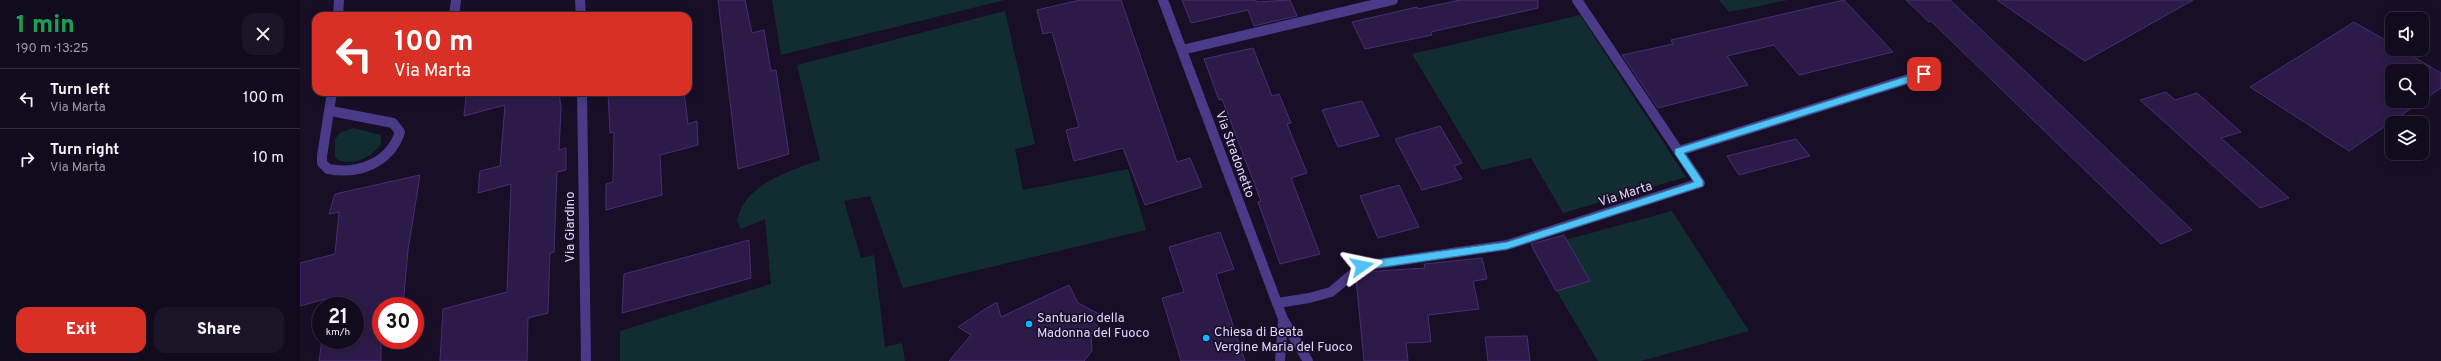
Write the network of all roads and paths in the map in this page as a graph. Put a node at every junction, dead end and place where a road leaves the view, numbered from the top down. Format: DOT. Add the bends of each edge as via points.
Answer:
graph roads {
  1 [pos="339,0"];
  2 [pos="456,0"];
  3 [pos="580,0"];
  4 [pos="1163,0"];
  5 [pos="1393,0"];
  6 [pos="1577,0"];
  7 [pos="338,12"];
  8 [pos="454,12"];
  9 [pos="582,12"];
  10 [pos="1182,50"];
  11 [pos="1924,74"];
  12 [pos="332,96"];
  13 [pos="582,96"];
  14 [pos="331,111"];
  15 [pos="1678,151"];
  16 [pos="1278,303"];
  17 [pos="1283,319"];
  18 [pos="586,361"];
  19 [pos="1280,361"];
  20 [pos="1308,361"];
  1 -- 7 [label="street"];
  2 -- 8 [label="street"];
  3 -- 9 [label="street"];
  4 -- 10 [label="street, Via Stradonetto"];
  5 -- 10 [label="street"];
  6 -- 15 [label="street"];
  10 -- 16 [label="street, Via Stradonetto"];
  11 -- 15 [label="street"];
  12 -- 14 [label="street"];
  13 -- 18 [label="street, Via Giardino"];
  14 -- 14 [label="street" via="322,150 322,160 328,169 344,171 364,167 389,152 399,139 400,132 393,123"];
  15 -- 16 [label="street, Via Marta" via="1700,183 1507,246 1362,266 1351,272 1338,288 1318,296"];
  16 -- 17 [label="street, Via Stradonetto"];
  17 -- 19 [label="street, Via Stradonetto" via="1283,348"];
  17 -- 20 [label="street, Via Stradonetto"];
}
